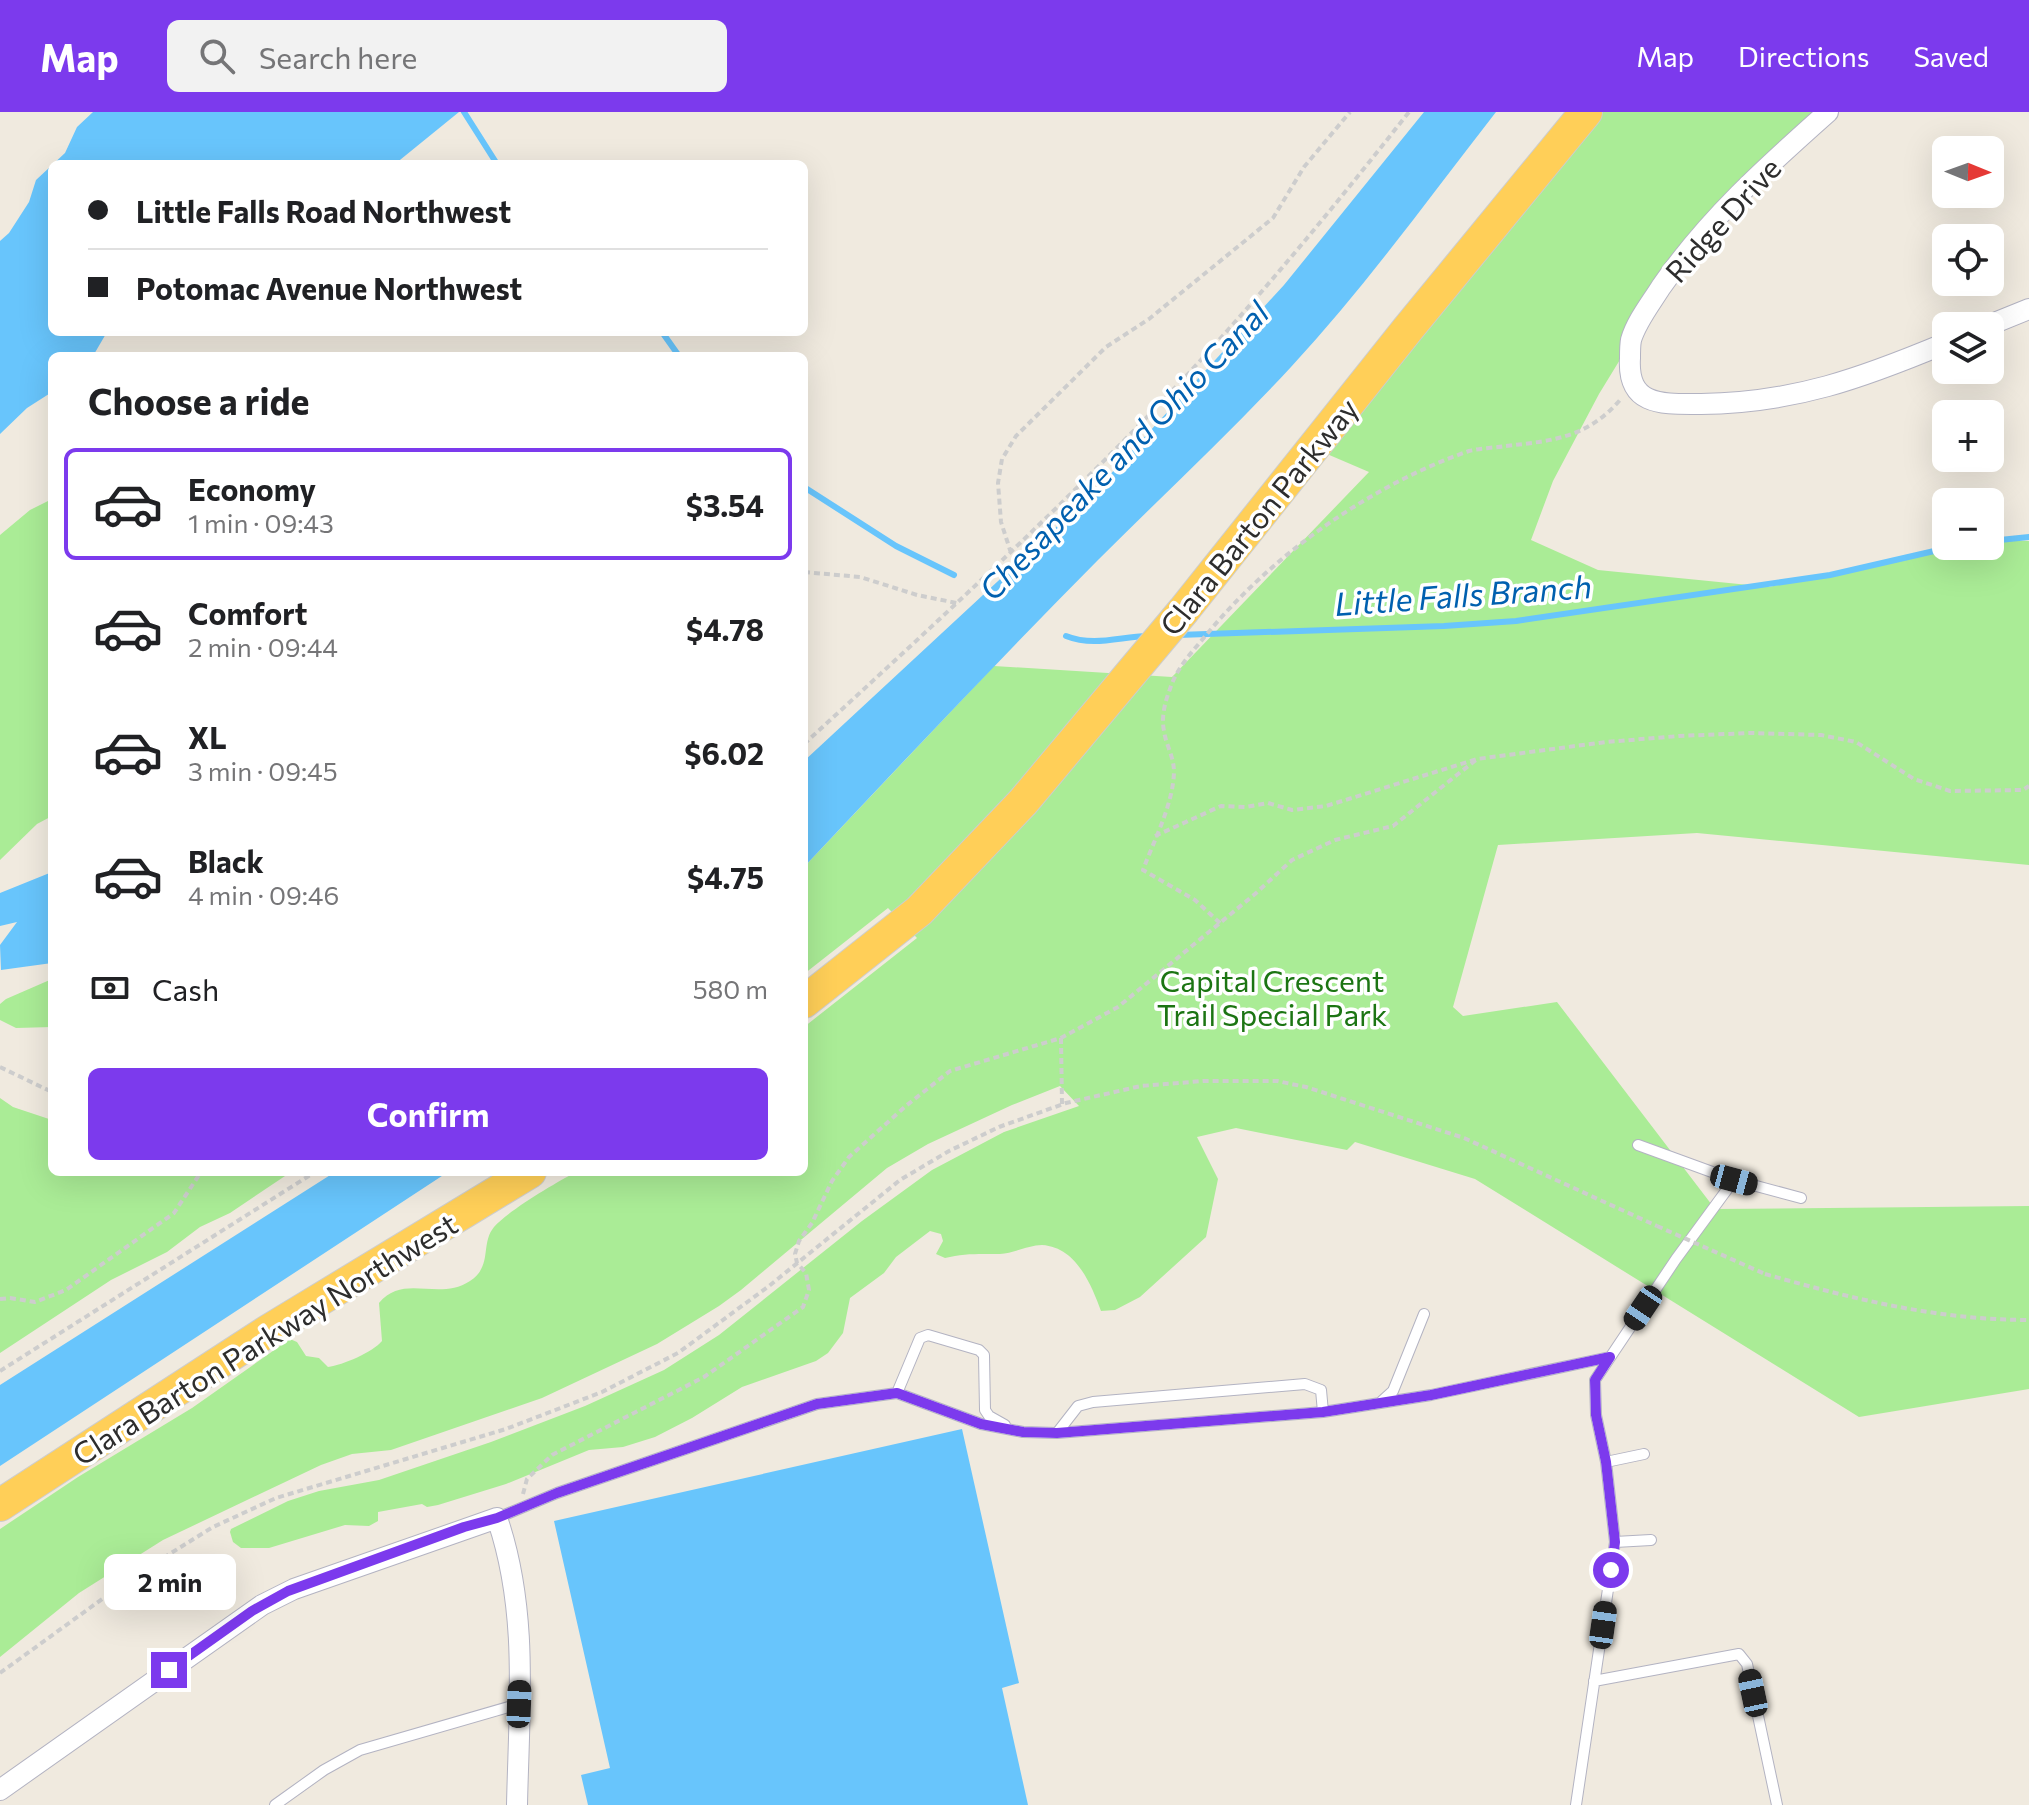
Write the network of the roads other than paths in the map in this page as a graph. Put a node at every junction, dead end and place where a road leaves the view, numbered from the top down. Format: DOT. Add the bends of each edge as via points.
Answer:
graph roads {
  1 [pos="1586,112"];
  2 [pos="1828,112"];
  3 [pos="2029,309"];
  4 [pos="2004,319"];
  5 [pos="1932,349"];
  6 [pos="808,999"];
  7 [pos="1638,1145"];
  8 [pos="523,1176"];
  9 [pos="1734,1180"];
  10 [pos="1801,1198"];
  11 [pos="1424,1314"];
  12 [pos="1610,1357"];
  13 [pos="897,1393"];
  14 [pos="1380,1402"];
  15 [pos="1323,1412"];
  16 [pos="1015,1430"];
  17 [pos="1057,1433"];
  18 [pos="1644,1454"];
  19 [pos="1606,1462"];
  20 [pos="0,1505"];
  21 [pos="497,1518"];
  22 [pos="1651,1540"];
  23 [pos="1615,1542"];
  24 [pos="1594,1681"];
  25 [pos="519,1704"];
  26 [pos="0,1790"];
  27 [pos="275,1805"];
  28 [pos="517,1805"];
  29 [pos="1576,1805"];
  30 [pos="1777,1805"];
  1 -- 6 [label="highway, Clara Barton Parkway" via="1023,802 919,911"];
  2 -- 5 [label="street, Ridge Drive" via="1736,195 1689,247 1631,339 1633,385 1649,401 1746,404 1870,375"];
  3 -- 4 [label="street"];
  7 -- 9 [label="lane"];
  8 -- 20 [label="highway, Clara Barton Parkway Northwest" via="280,1324"];
  9 -- 10 [label="lane"];
  9 -- 12 [label="lane"];
  11 -- 14 [label="lane" via="1393,1391"];
  12 -- 14 [label="lane"];
  12 -- 19 [label="lane" via="1595,1380"];
  13 -- 16 [label="lane" via="981,1424"];
  13 -- 16 [label="lane" via="920,1338 928,1335 979,1350 985,1363 985,1410"];
  13 -- 21 [label="lane" via="817,1404"];
  14 -- 15 [label="lane"];
  15 -- 17 [label="lane"];
  15 -- 17 [label="lane" via="1321,1390 1305,1384 1093,1402 1078,1406"];
  16 -- 17 [label="lane"];
  18 -- 19 [label="lane"];
  19 -- 23 [label="lane"];
  21 -- 25 [label="street" via="518,1608"];
  21 -- 26 [label="street" via="262,1605"];
  22 -- 23 [label="lane"];
  23 -- 24 [label="lane"];
  24 -- 29 [label="lane"];
  24 -- 30 [label="lane" via="1739,1654 1747,1664"];
  25 -- 27 [label="lane" via="360,1750"];
  25 -- 28 [label="street"];
}
